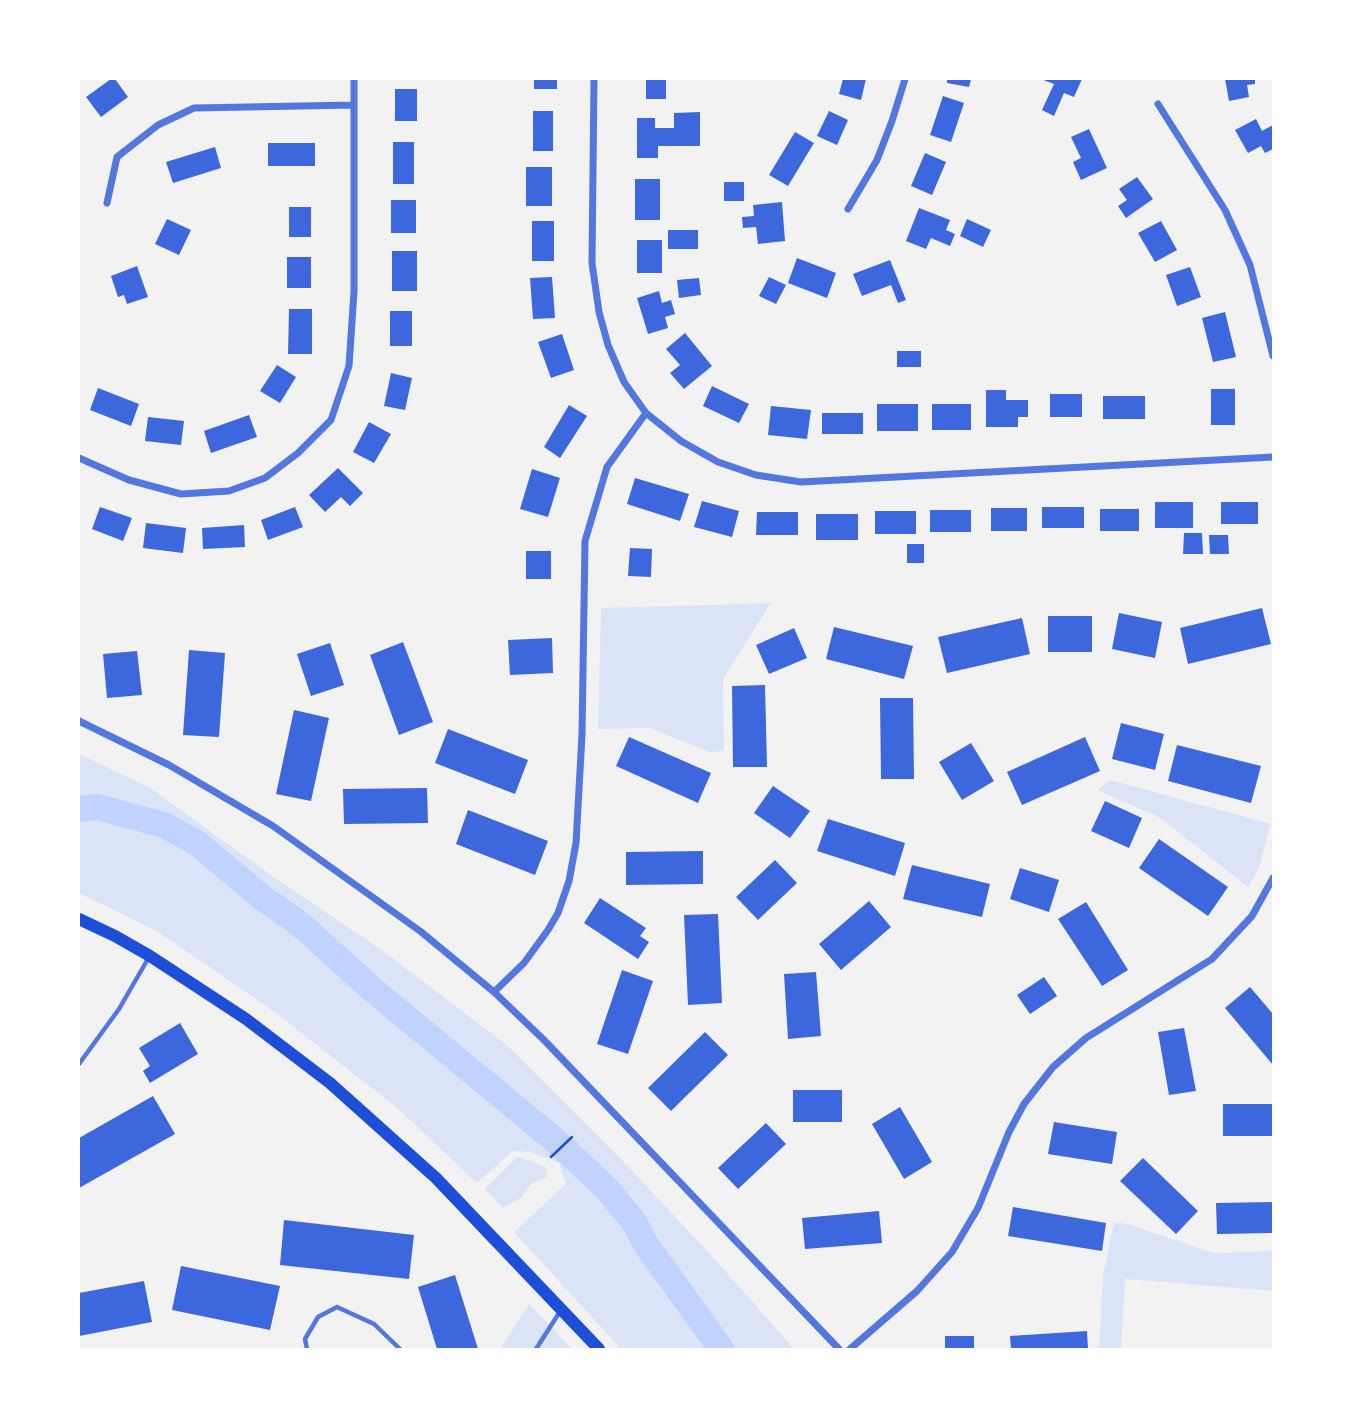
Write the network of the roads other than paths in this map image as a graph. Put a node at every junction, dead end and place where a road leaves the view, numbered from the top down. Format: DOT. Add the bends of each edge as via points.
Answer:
graph roads {
  1 [pos="354,79"];
  2 [pos="594,79"];
  3 [pos="905,79"];
  4 [pos="1158,104"];
  5 [pos="354,105"];
  6 [pos="107,203"];
  7 [pos="848,209"];
  8 [pos="1273,356"];
  9 [pos="646,413"];
  10 [pos="1273,457"];
  11 [pos="79,458"];
  12 [pos="79,721"];
  13 [pos="1273,878"];
  14 [pos="79,919"];
  15 [pos="150,956"];
  16 [pos="494,992"];
  17 [pos="79,1064"];
  18 [pos="561,1310"];
  19 [pos="307,1349"];
  20 [pos="400,1349"];
  21 [pos="536,1349"];
  22 [pos="598,1349"];
  23 [pos="839,1349"];
  24 [pos="850,1349"];
  1 -- 5 [label="street"];
  2 -- 9 [label="street" via="592,263 599,312 624,382"];
  3 -- 7 [label="street" via="877,160"];
  4 -- 8 [label="street" via="1230,221 1250,265"];
  5 -- 6 [label="street" via="194,108 158,125 117,157"];
  5 -- 11 [label="street" via="349,366 331,419 265,478 229,491 181,494 129,480"];
  9 -- 10 [label="street" via="718,462 756,475 801,482"];
  9 -- 16 [label="street" via="607,467 585,541 582,735 576,843 569,881 548,930 524,963"];
  12 -- 16 [label="street" via="169,765 273,826 420,931"];
  13 -- 24 [label="street" via="1252,916 1212,958 1086,1038 1053,1067 1014,1123 978,1208 952,1252 917,1291"];
  14 -- 15 [label="main road"];
  15 -- 17 [label="lane"];
  15 -- 18 [label="main road" via="246,1019 340,1091 436,1178"];
  16 -- 23 [label="street"];
  18 -- 21 [label="lane"];
  18 -- 22 [label="main road"];
  19 -- 20 [label="lane" via="305,1339 318,1317 337,1307 374,1324"];
}
